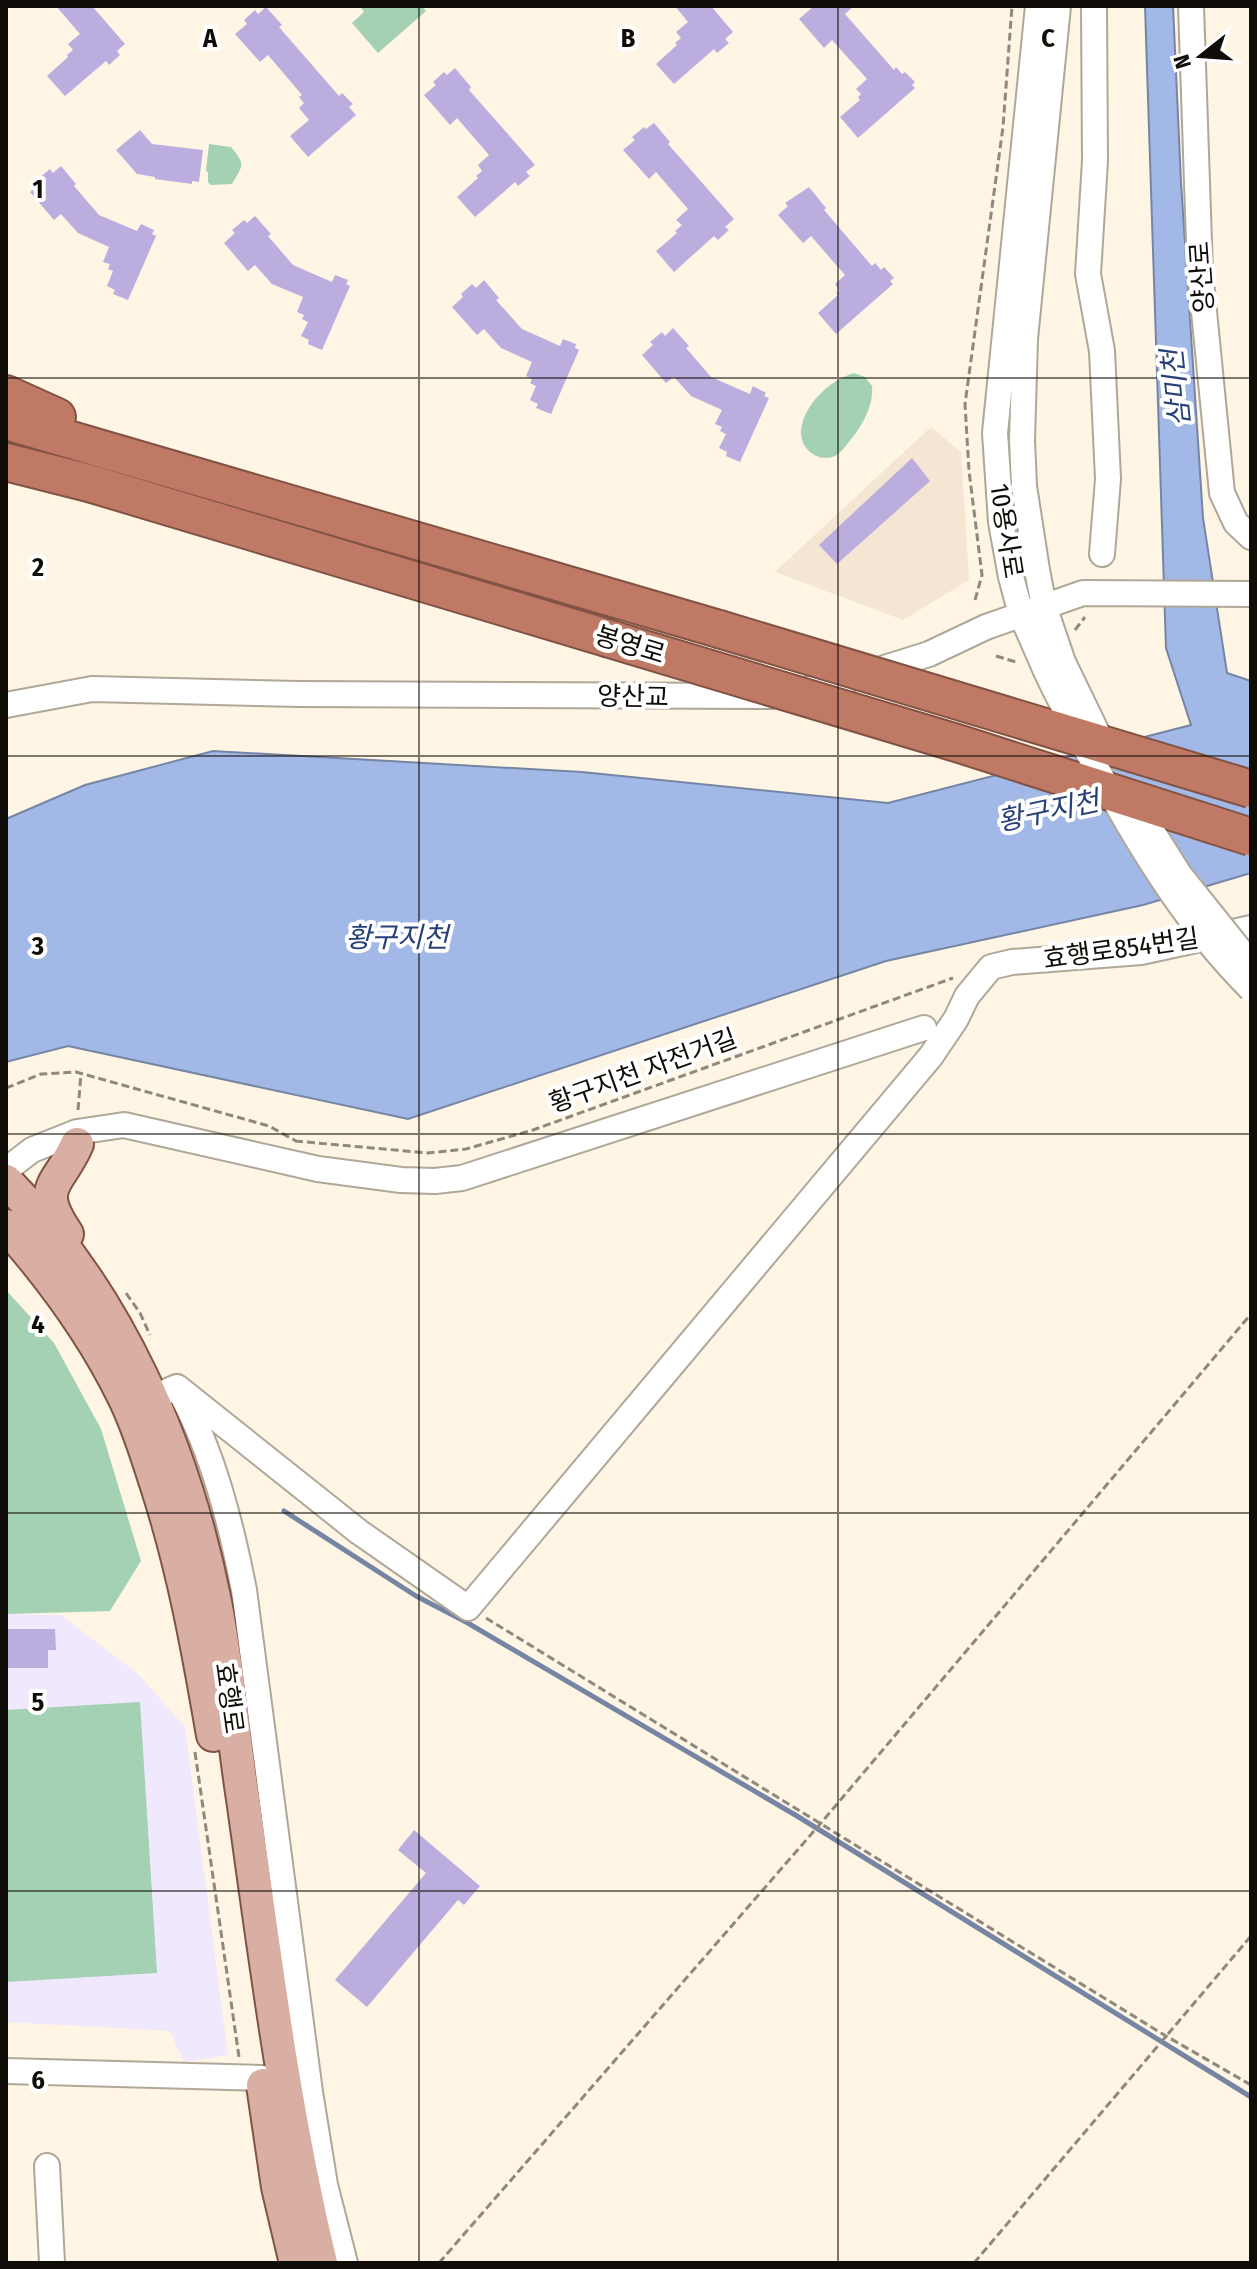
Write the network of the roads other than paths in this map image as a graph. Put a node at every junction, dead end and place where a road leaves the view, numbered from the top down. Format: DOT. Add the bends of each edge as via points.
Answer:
graph roads {
  1 [pos="1038,6"];
  2 [pos="1058,6"];
  3 [pos="1094,6"];
  4 [pos="1191,6"];
  5 [pos="6,394"];
  6 [pos="6,421"];
  7 [pos="6,462"];
  8 [pos="160,465"];
  9 [pos="1029,518"];
  10 [pos="1001,522"];
  11 [pos="1251,537"];
  12 [pos="1102,554"];
  13 [pos="1247,594"];
  14 [pos="1033,610"];
  15 [pos="1054,665"];
  16 [pos="6,705"];
  17 [pos="1251,789"];
  18 [pos="1251,837"];
  19 [pos="1251,928"];
  20 [pos="1251,964"];
  21 [pos="1251,989"];
  22 [pos="924,1028"];
  23 [pos="77,1138"];
  24 [pos="7,1180"];
  25 [pos="6,1226"];
  26 [pos="27,1257"];
  27 [pos="75,1263"];
  28 [pos="103,1306"];
  29 [pos="164,1392"];
  30 [pos="215,1681"];
  31 [pos="243,1877"];
  32 [pos="6,2071"];
  33 [pos="252,2077"];
  34 [pos="47,2166"];
  35 [pos="290,2185"];
  36 [pos="52,2263"];
  37 [pos="296,2263"];
  38 [pos="321,2263"];
  39 [pos="345,2263"];
  1 -- 10 [label="street, 10용사로" via="995,433"];
  2 -- 9 [label="street, 10용사로" via="1023,380"];
  3 -- 12 [label="street" via="1095,161 1088,274 1102,351 1108,479"];
  4 -- 11 [label="street, 양산로" via="1200,271 1222,493 1236,523"];
  5 -- 8 [label="highway"];
  6 -- 8 [label="highway, 봉영로"];
  7 -- 18 [label="highway, 봉영로, bridge" via="960,744"];
  8 -- 17 [label="highway, 봉영로, bridge"];
  9 -- 10 [label="street" via="1014,530"];
  9 -- 14 [label="street, 10용사로"];
  10 -- 14 [label="street, 10용사로" via="1011,577"];
  13 -- 14 [label="street, 양산교" via="1083,593"];
  14 -- 15 [label="street, 10용사로"];
  14 -- 16 [label="street, 양산교" via="929,654 827,686 772,696 92,689"];
  15 -- 20 [label="street, 10용사로, bridge" via="1148,826 1193,893"];
  15 -- 21 [label="street, 10용사로, bridge" via="1062,705 1132,833 1216,952"];
  19 -- 29 [label="street, 효행로854번길" via="1141,952 991,967 931,1056 468,1608"];
  22 -- 23 [label="street" via="462,1178 401,1180 318,1169 140,1130"];
  23 -- 24 [label="street"];
  23 -- 27 [label="main road" via="50,1196 75,1250"];
  24 -- 27 [label="main road, 효행로"];
  25 -- 26 [label="main road, 효행로"];
  26 -- 28 [label="main road" via="52,1256 84,1298"];
  26 -- 30 [label="main road, 효행로" via="63,1293 125,1398 173,1535 196,1634"];
  27 -- 28 [label="main road, 효행로"];
  28 -- 29 [label="main road, 효행로"];
  29 -- 30 [label="main road, 효행로" via="164,1427 216,1605"];
  29 -- 39 [label="street" via="190,1410 235,1543 310,2092"];
  30 -- 31 [label="main road, 효행로"];
  31 -- 33 [label="main road, 효행로"];
  31 -- 35 [label="main road, 효행로"];
  32 -- 33 [label="street"];
  33 -- 35 [label="main road, 효행로"];
  34 -- 36 [label="street"];
  35 -- 37 [label="main road, 효행로"];
  35 -- 38 [label="main road, 효행로"];
}
